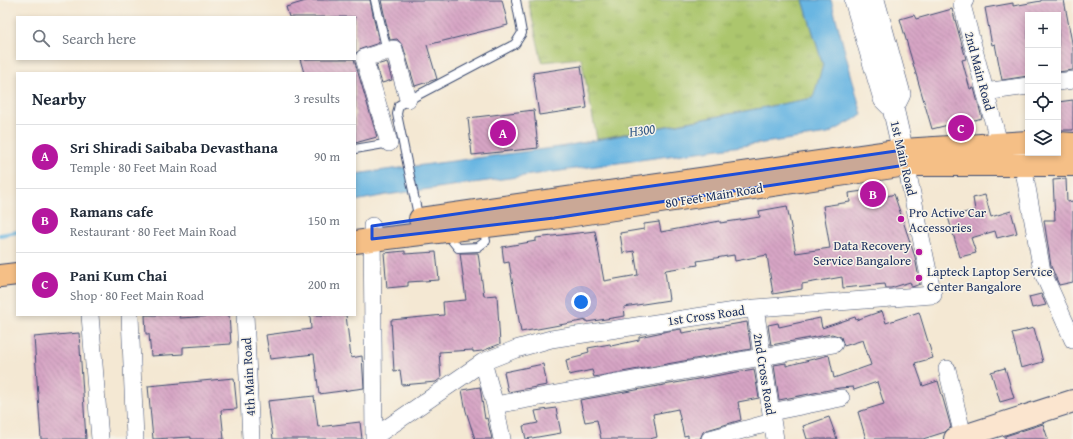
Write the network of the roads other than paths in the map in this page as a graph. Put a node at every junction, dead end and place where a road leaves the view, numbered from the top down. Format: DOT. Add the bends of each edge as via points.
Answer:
graph roads {
  1 [pos="375,0"];
  2 [pos="516,0"];
  3 [pos="965,0"];
  4 [pos="864,1"];
  5 [pos="387,51"];
  6 [pos="1073,80"];
  7 [pos="1061,82"];
  8 [pos="1025,86"];
  9 [pos="985,92"];
  10 [pos="408,99"];
  11 [pos="396,142"];
  12 [pos="1015,142"];
  13 [pos="1061,143"];
  14 [pos="1073,144"];
  15 [pos="356,149"];
  16 [pos="905,157"];
  17 [pos="1022,164"];
  18 [pos="1073,165"];
  19 [pos="420,226"];
  20 [pos="364,234"];
  21 [pos="16,274"];
  22 [pos="0,276"];
  23 [pos="16,289"];
  24 [pos="0,290"];
  25 [pos="933,295"];
  26 [pos="755,308"];
  27 [pos="90,316"];
  28 [pos="130,316"];
  29 [pos="245,316"];
  30 [pos="1073,340"];
  31 [pos="834,344"];
  32 [pos="761,358"];
  33 [pos="483,362"];
  34 [pos="947,369"];
  35 [pos="841,398"];
  36 [pos="1073,401"];
  37 [pos="495,405"];
  38 [pos="771,417"];
  39 [pos="374,438"];
  40 [pos="959,438"];
  41 [pos="100,439"];
  42 [pos="134,439"];
  43 [pos="251,439"];
  44 [pos="502,439"];
  45 [pos="710,439"];
  46 [pos="775,439"];
  1 -- 5 [label="lane"];
  2 -- 10 [label="lane" via="522,33 515,44"];
  3 -- 9 [label="street, 2nd Main Road" via="962,5"];
  4 -- 16 [label="street, 1st Main Road" via="900,94 893,108"];
  5 -- 10 [label="street" via="394,49"];
  5 -- 11 [label="street" via="364,58"];
  6 -- 7 [label="street"];
  8 -- 9 [label="street"];
  9 -- 12 [label="street, 2nd Main Road"];
  10 -- 11 [label="lane" via="399,105"];
  11 -- 15 [label="lane"];
  11 -- 19 [label="lane" via="406,156"];
  12 -- 16 [label="main road, 80 Feet Main Road"];
  12 -- 17 [label="street, 2nd Main Road"];
  13 -- 14 [label="main road"];
  16 -- 17 [label="main road, 80 Feet Main Road"];
  16 -- 19 [label="main road, 80 Feet Main Road"];
  16 -- 19 [label="main road, 80 Feet Main Road" via="687,199 445,231"];
  16 -- 25 [label="street, 1st Main Road"];
  17 -- 18 [label="main road, 80 Feet Main Road"];
  17 -- 30 [label="street, 2nd Main Road" via="1042,271"];
  19 -- 20 [label="main road, 80 Feet Main Road"];
  20 -- 39 [label="street"];
  21 -- 22 [label="main road"];
  23 -- 24 [label="main road"];
  25 -- 26 [label="street, 1st Cross Road"];
  26 -- 32 [label="street, 2nd Cross Road"];
  26 -- 33 [label="street, 1st Cross Road" via="551,340 516,349"];
  27 -- 41 [label="street"];
  28 -- 42 [label="street"];
  29 -- 43 [label="street, 4th Main Road"];
  31 -- 32 [label="street"];
  32 -- 37 [label="street"];
  32 -- 38 [label="street, 2nd Cross Road"];
  33 -- 37 [label="street"];
  33 -- 39 [label="street, 1st Cross Road"];
  34 -- 40 [label="street"];
  35 -- 38 [label="street"];
  36 -- 40 [label="main road"];
  37 -- 44 [label="street"];
  38 -- 45 [label="street"];
  38 -- 46 [label="street, 2nd Cross Road"];
}
